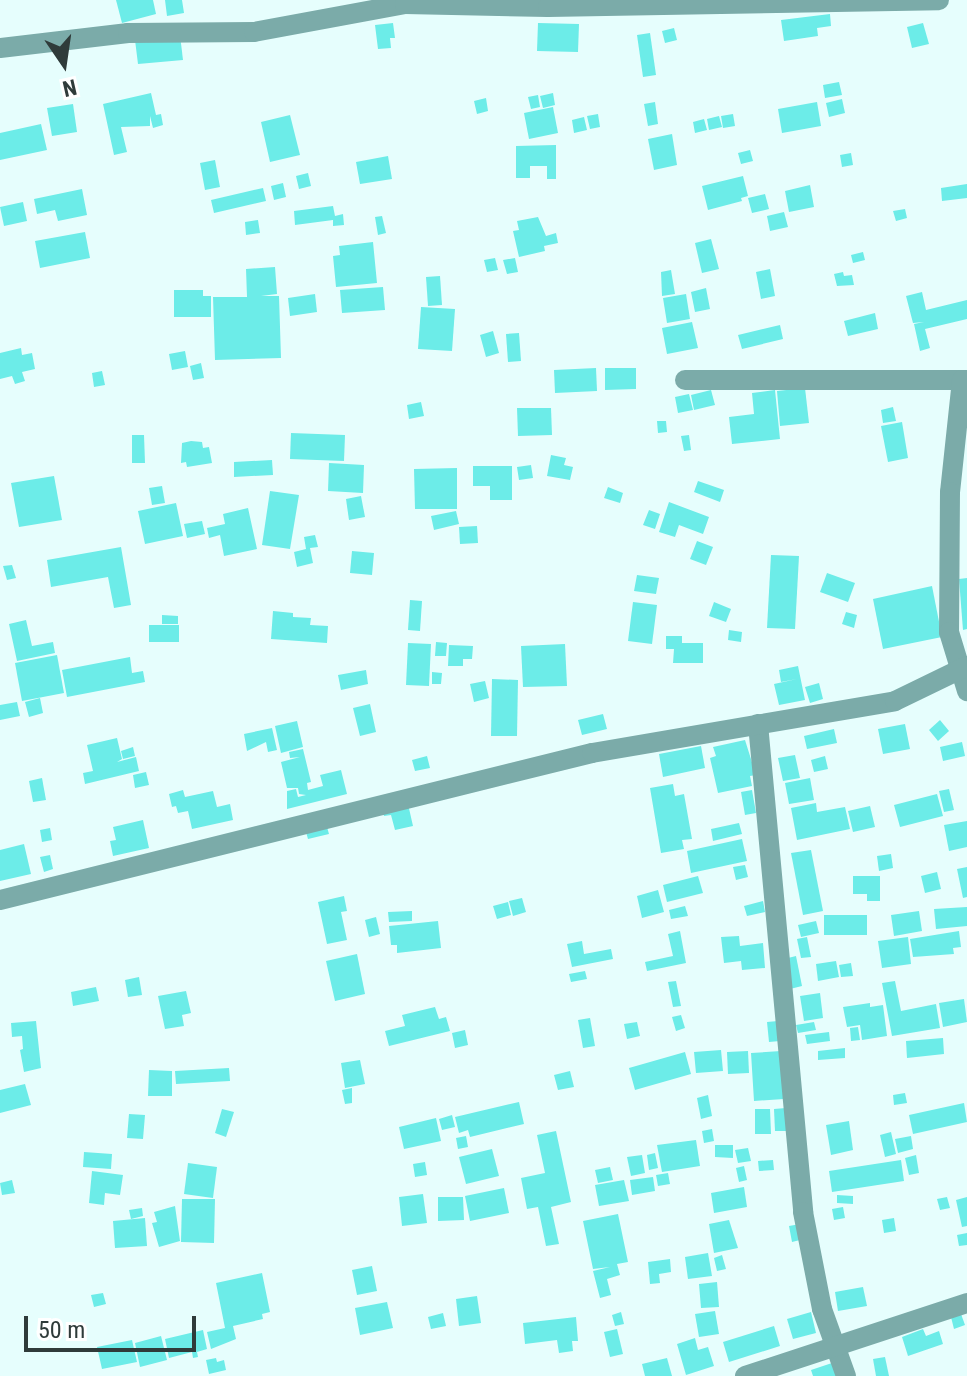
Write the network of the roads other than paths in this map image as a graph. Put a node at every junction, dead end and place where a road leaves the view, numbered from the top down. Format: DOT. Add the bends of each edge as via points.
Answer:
graph roads {
  1 [pos="939,0"];
  2 [pos="0,48"];
  3 [pos="685,380"];
  4 [pos="965,380"];
  5 [pos="964,668"];
  6 [pos="967,691"];
  7 [pos="758,724"];
  8 [pos="0,900"];
  9 [pos="967,1303"];
  10 [pos="837,1345"];
  11 [pos="745,1376"];
  12 [pos="846,1376"];
  1 -- 2 [label="street" via="548,7 405,4 254,32 128,33"];
  3 -- 4 [label="street"];
  4 -- 5 [label="street" via="950,492 949,632"];
  5 -- 6 [label="street"];
  5 -- 7 [label="street" via="895,701"];
  7 -- 8 [label="street" via="592,753"];
  7 -- 10 [label="street" via="803,1212 822,1309"];
  9 -- 10 [label="street"];
  10 -- 11 [label="street"];
  10 -- 12 [label="street"];
}
